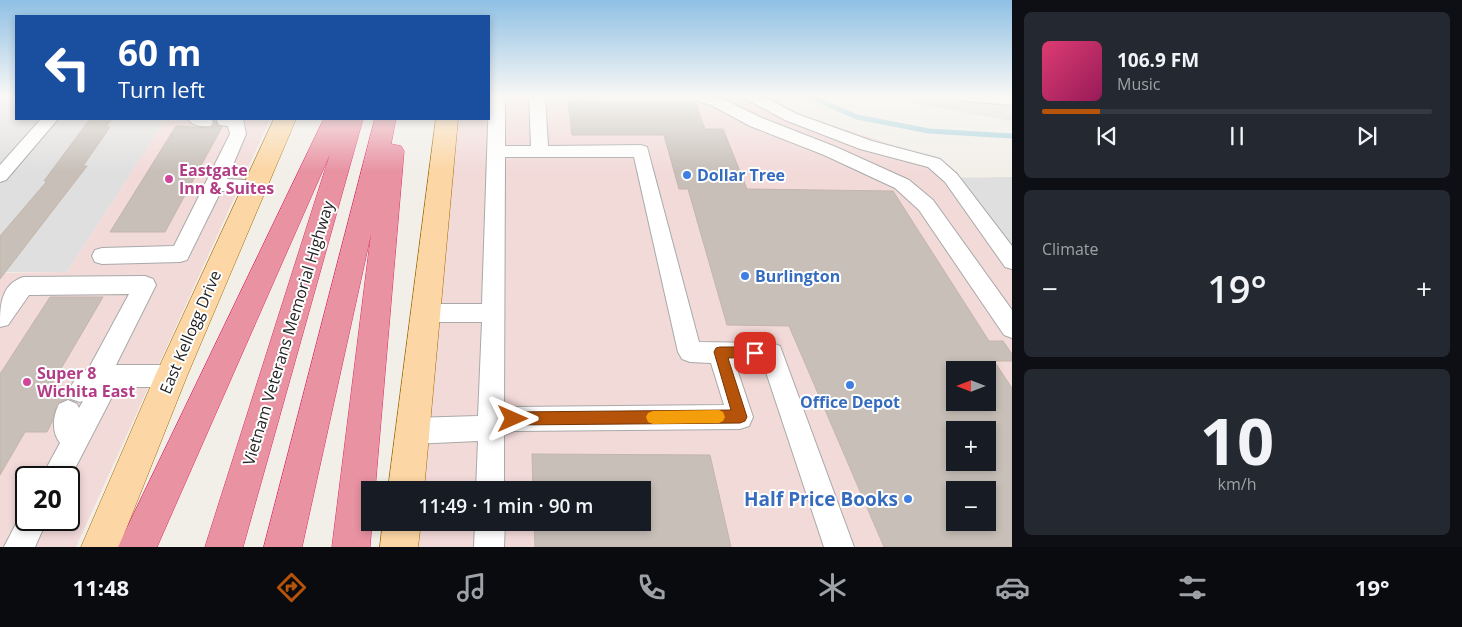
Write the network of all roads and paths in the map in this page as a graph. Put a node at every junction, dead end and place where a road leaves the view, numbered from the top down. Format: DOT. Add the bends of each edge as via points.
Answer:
graph roads {
  1 [pos="48,122"];
  2 [pos="234,122"];
  3 [pos="284,122"];
  4 [pos="334,122"];
  5 [pos="351,122"];
  6 [pos="385,122"];
  7 [pos="396,122"];
  8 [pos="447,122"];
  9 [pos="497,122"];
  10 [pos="538,122"];
  11 [pos="755,122"];
  12 [pos="803,122"];
  13 [pos="540,151"];
  14 [pos="496,152"];
  15 [pos="0,176"];
  16 [pos="215,185"];
  17 [pos="254,185"];
  18 [pos="102,256"];
  19 [pos="1012,261"];
  20 [pos="425,313"];
  21 [pos="493,313"];
  22 [pos="0,318"];
  23 [pos="1012,328"];
  24 [pos="720,352"];
  25 [pos="171,376"];
  26 [pos="89,389"];
  27 [pos="491,428"];
  28 [pos="412,432"];
  29 [pos="75,440"];
  30 [pos="61,466"];
  31 [pos="407,481"];
  32 [pos="490,481"];
  33 [pos="27,531"];
  34 [pos="401,531"];
  35 [pos="490,531"];
  36 [pos="18,547"];
  37 [pos="100,547"];
  38 [pos="137,547"];
  39 [pos="224,547"];
  40 [pos="283,547"];
  41 [pos="351,547"];
  42 [pos="400,547"];
  43 [pos="489,547"];
  44 [pos="839,547"];
  1 -- 15 [label="street"];
  2 -- 16 [label="street" via="238,134"];
  3 -- 17 [label="main road, East Kellogg Drive"];
  4 -- 38 [label="highway"];
  5 -- 39 [label="highway, Vietnam Veterans Memorial Highway"];
  6 -- 40 [label="highway"];
  7 -- 41 [label="highway"];
  8 -- 20 [label="main road"];
  9 -- 14 [label="street"];
  10 -- 13 [label="street"];
  11 -- 23 [label="street" via="902,184 926,205"];
  12 -- 19 [label="street" via="866,145 934,163 951,178"];
  13 -- 14 [label="street"];
  13 -- 24 [label="street" via="641,151 690,352"];
  14 -- 21 [label="street"];
  16 -- 17 [label="street"];
  16 -- 18 [label="street" via="180,254"];
  17 -- 25 [label="main road, East Kellogg Drive"];
  20 -- 21 [label="street"];
  20 -- 28 [label="main road"];
  21 -- 27 [label="street"];
  22 -- 26 [label="street" via="23,286 145,285"];
  24 -- 27 [label="street" via="740,417 513,419"];
  24 -- 44 [label="street" via="772,353"];
  25 -- 26 [label="street"];
  25 -- 37 [label="main road, East Kellogg Drive"];
  26 -- 29 [label="street"];
  26 -- 29 [label="street" via="67,432"];
  27 -- 28 [label="street"];
  27 -- 32 [label="street"];
  28 -- 31 [label="main road"];
  29 -- 30 [label="street"];
  33 -- 36 [label="street"];
  34 -- 42 [label="main road"];
  35 -- 43 [label="street"];
}
